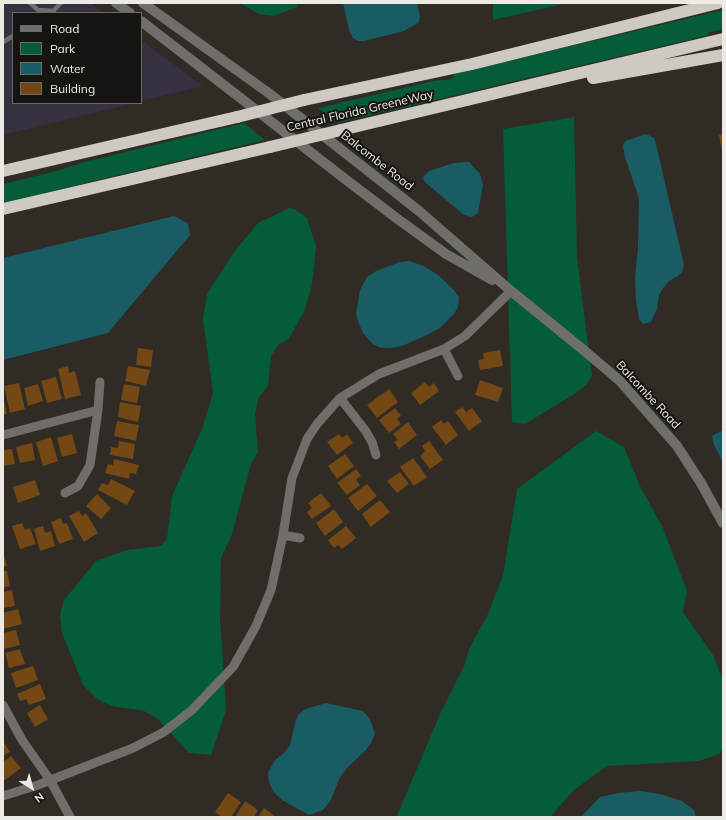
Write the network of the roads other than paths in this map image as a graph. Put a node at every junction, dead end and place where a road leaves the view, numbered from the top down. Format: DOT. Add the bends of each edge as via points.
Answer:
graph roads {
  1 [pos="30,3"];
  2 [pos="61,3"];
  3 [pos="116,3"];
  4 [pos="143,3"];
  5 [pos="718,3"];
  6 [pos="52,12"];
  7 [pos="129,12"];
  8 [pos="142,22"];
  9 [pos="12,37"];
  10 [pos="723,39"];
  11 [pos="3,42"];
  12 [pos="723,55"];
  13 [pos="479,97"];
  14 [pos="3,171"];
  15 [pos="5,209"];
  16 [pos="511,291"];
  17 [pos="444,349"];
  18 [pos="458,376"];
  19 [pos="100,382"];
  20 [pos="340,398"];
  21 [pos="98,410"];
  22 [pos="3,435"];
  23 [pos="376,455"];
  24 [pos="65,493"];
  25 [pos="723,523"];
  26 [pos="283,535"];
  27 [pos="300,538"];
  28 [pos="3,705"];
  29 [pos="50,780"];
  30 [pos="3,796"];
  31 [pos="70,817"];
  1 -- 6 [label="lane" via="38,10"];
  2 -- 6 [label="lane"];
  3 -- 7 [label="street"];
  4 -- 16 [label="street, Balcombe Road" via="270,94 425,216"];
  5 -- 14 [label="highway, Central Florida GreeneWay, bridge" via="472,64 304,100"];
  8 -- 16 [label="street, Balcombe Road" via="446,254"];
  9 -- 11 [label="lane"];
  10 -- 13 [label="highway, Central Florida GreeneWay"];
  12 -- 13 [label="highway"];
  13 -- 15 [label="highway, Central Florida GreeneWay, bridge"];
  16 -- 17 [label="street" via="465,336"];
  16 -- 25 [label="street, Balcombe Road" via="624,386 677,446"];
  17 -- 18 [label="street"];
  17 -- 20 [label="street" via="379,374"];
  19 -- 21 [label="street"];
  20 -- 23 [label="street" via="365,430"];
  20 -- 26 [label="street" via="317,424 308,439 292,478"];
  21 -- 22 [label="street"];
  21 -- 24 [label="street" via="90,465 78,486"];
  26 -- 27 [label="street"];
  26 -- 29 [label="street" via="271,590 256,626 233,667 192,710 164,732 133,748"];
  28 -- 29 [label="street" via="22,740"];
  29 -- 30 [label="street"];
  29 -- 31 [label="street"];
}
